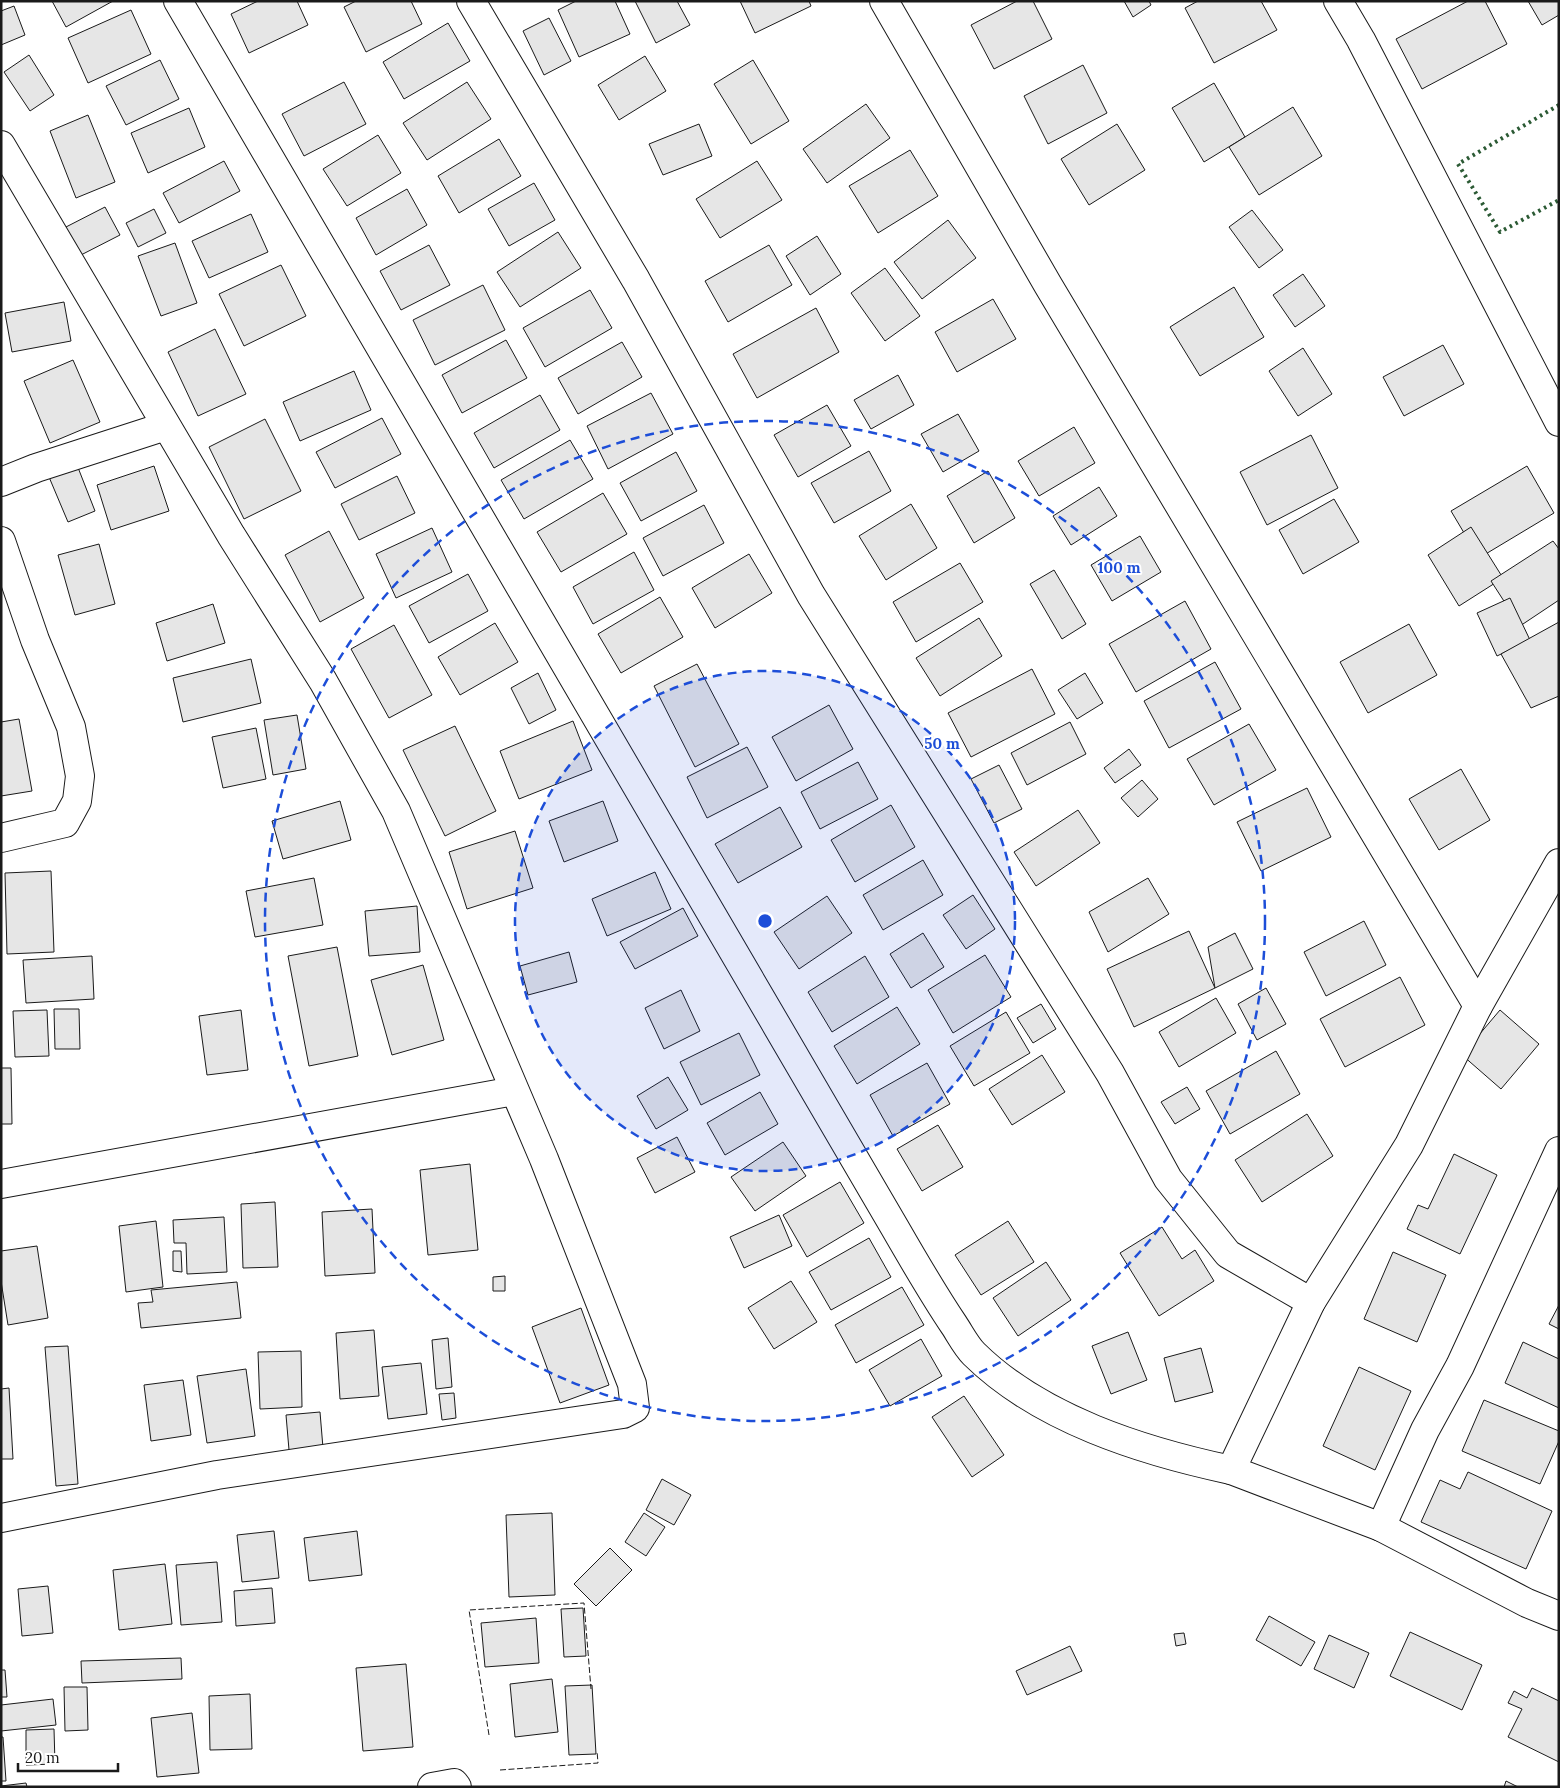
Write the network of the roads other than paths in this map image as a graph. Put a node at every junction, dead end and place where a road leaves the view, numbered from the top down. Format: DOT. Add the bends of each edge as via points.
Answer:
graph roads {
  1 [pos="178,1"];
  2 [pos="471,1"];
  3 [pos="884,1"];
  4 [pos="1338,1"];
  5 [pos="1,146"];
  6 [pos="1559,422"];
  7 [pos="166,426"];
  8 [pos="1,482"];
  9 [pos="1,541"];
  10 [pos="1,838"];
  11 [pos="1559,863"];
  12 [pos="1478,1006"];
  13 [pos="514,1091"];
  14 [pos="1559,1151"];
  15 [pos="1,1184"];
  16 [pos="1311,1302"];
  17 [pos="1231,1470"];
  18 [pos="1,1518"];
  19 [pos="1381,1527"];
  20 [pos="1559,1616"];
  21 [pos="432,1787"];
  22 [pos="458,1787"];
  1 -- 17 [label="street" via="942,1308 973,1353 1023,1394 1096,1430 1189,1461"];
  2 -- 16 [label="street" via="636,280 811,595 1110,1073 1168,1179 1228,1254"];
  3 -- 12 [label="street" via="1048,285"];
  4 -- 6 [label="street" via="1362,40"];
  5 -- 7 [label="street"];
  7 -- 8 [label="street"];
  7 -- 13 [label="street" via="322,682 396,811"];
  9 -- 10 [label="street" via="35,640 71,727 80,776 77,801 65,823"];
  11 -- 12 [label="street"];
  12 -- 16 [label="street" via="1410,1145"];
  13 -- 15 [label="street"];
  13 -- 18 [label="street" via="632,1384 635,1408 623,1414 218,1475"];
  14 -- 19 [label="street" via="1460,1366 1425,1430"];
  16 -- 17 [label="street"];
  17 -- 19 [label="street"];
  19 -- 20 [label="street" via="1527,1603"];
  21 -- 22 [label="street" via="454,1784"];
}
